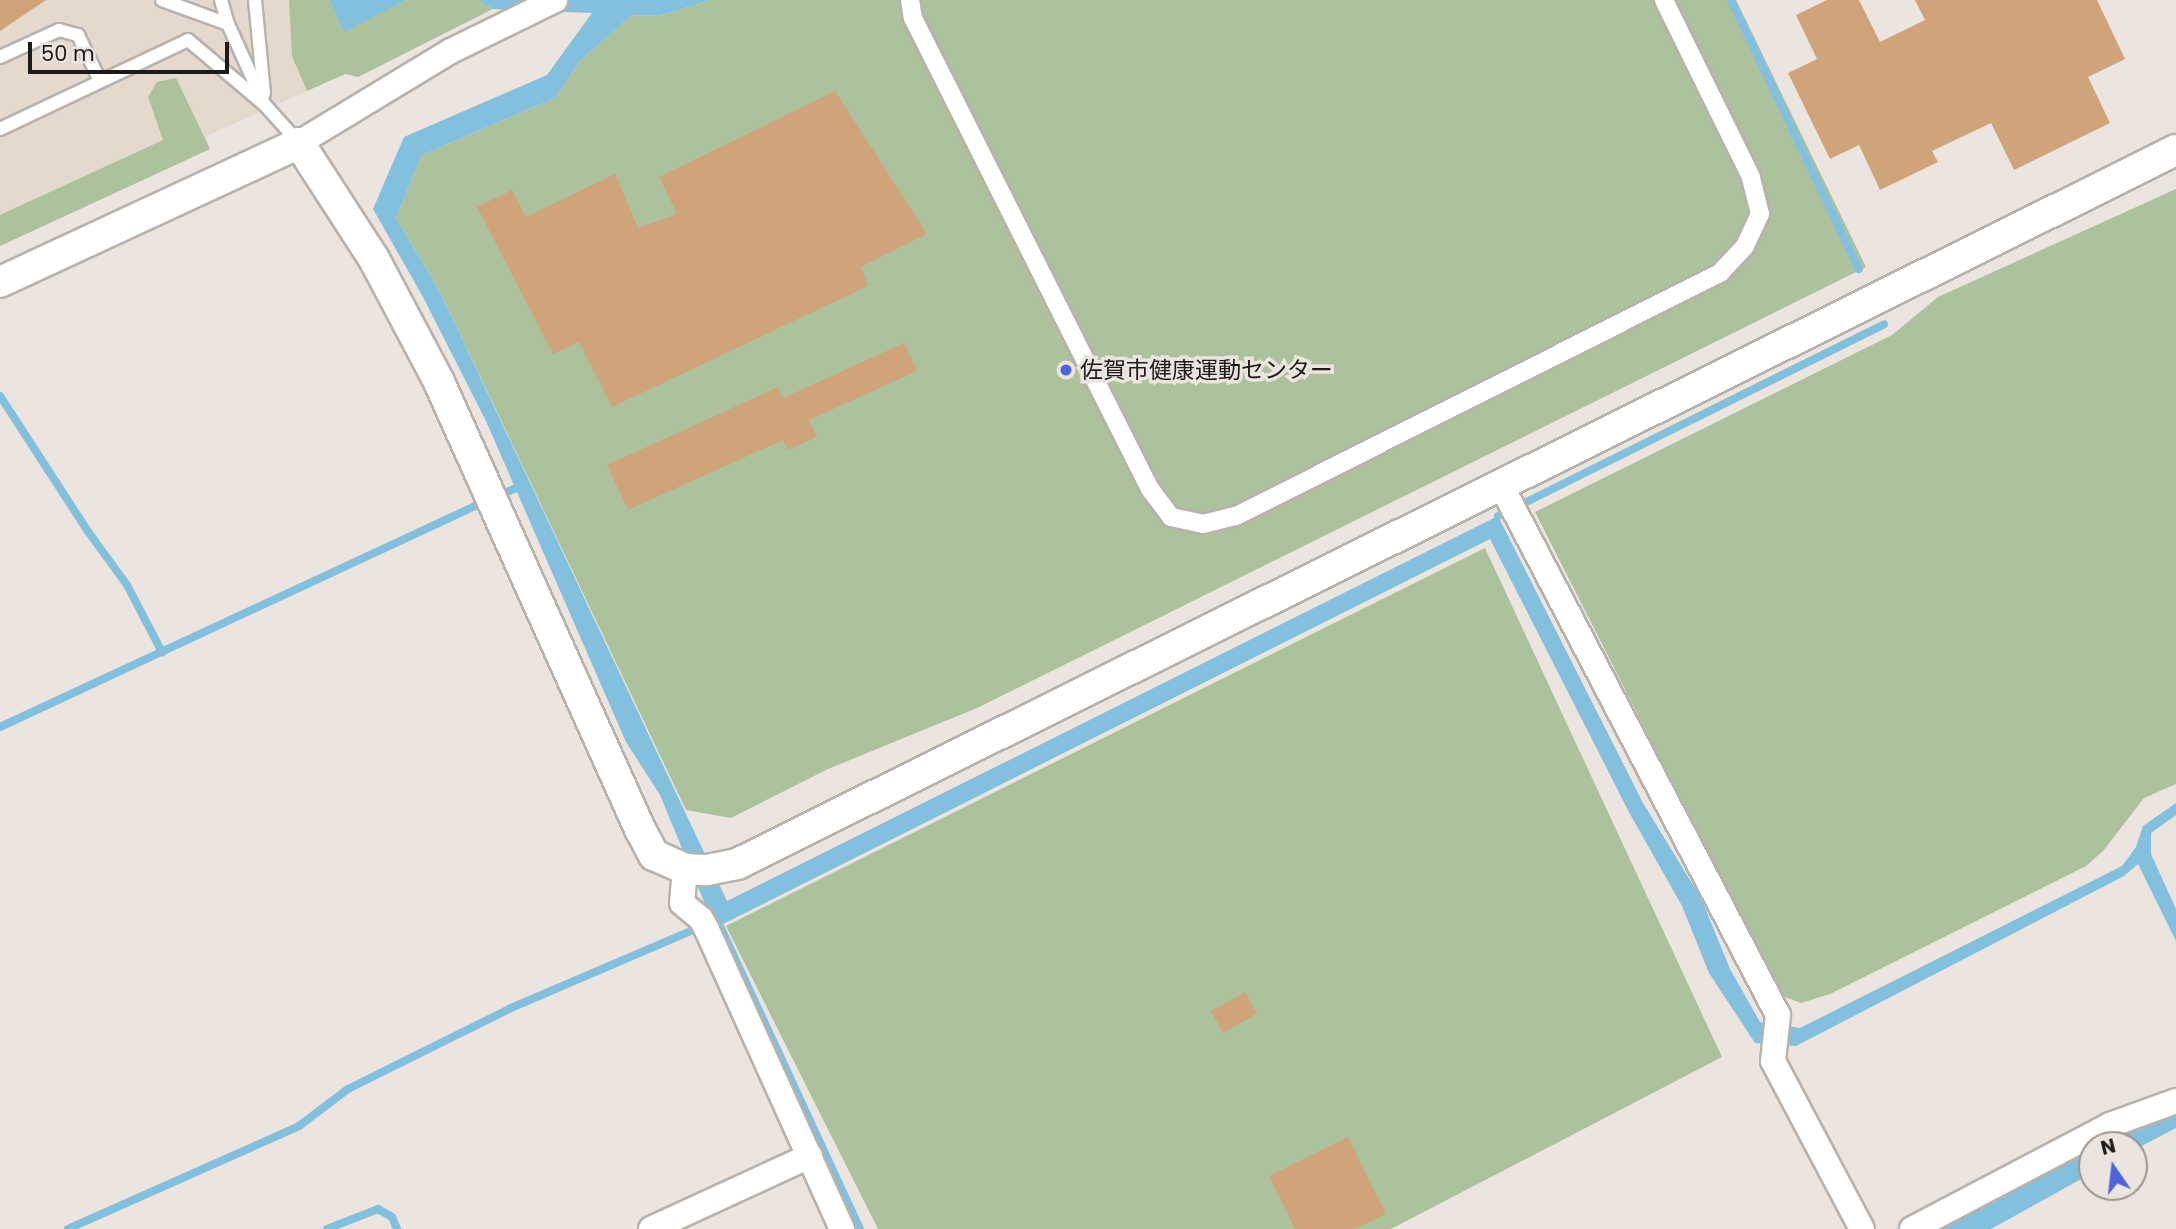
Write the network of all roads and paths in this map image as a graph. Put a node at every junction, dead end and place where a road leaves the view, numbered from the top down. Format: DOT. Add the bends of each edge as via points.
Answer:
graph roads {
  1 [pos="162,0"];
  2 [pos="221,0"];
  3 [pos="255,0"];
  4 [pos="910,0"];
  5 [pos="1664,0"];
  6 [pos="545,5"];
  7 [pos="228,24"];
  8 [pos="0,57"];
  9 [pos="100,81"];
  10 [pos="265,105"];
  11 [pos="0,129"];
  12 [pos="299,144"];
  13 [pos="2176,150"];
  14 [pos="0,282"];
  15 [pos="1509,500"];
  16 [pos="685,869"];
  17 [pos="2176,1101"];
  18 [pos="810,1156"];
  19 [pos="651,1229"];
  20 [pos="842,1229"];
  21 [pos="1862,1229"];
  22 [pos="1912,1229"];
  1 -- 7 [label="lane"];
  2 -- 7 [label="lane"];
  3 -- 10 [label="lane"];
  4 -- 5 [label="street" via="913,18 1150,489 1171,517 1203,524 1236,516 1720,273 1745,246 1760,214 1751,177"];
  6 -- 12 [label="street" via="451,51"];
  7 -- 10 [label="lane"];
  8 -- 9 [label="lane" via="59,30 78,35"];
  9 -- 10 [label="lane" via="188,40"];
  9 -- 11 [label="lane"];
  10 -- 12 [label="lane"];
  12 -- 14 [label="street"];
  12 -- 16 [label="street" via="373,259 439,382 640,829 654,855"];
  13 -- 15 [label="street"];
  15 -- 16 [label="street" via="737,864"];
  15 -- 21 [label="street" via="1778,1015 1773,1061"];
  16 -- 18 [label="street" via="682,903 704,925"];
  17 -- 22 [label="street" via="2110,1125"];
  18 -- 19 [label="street"];
  18 -- 20 [label="street"];
}
